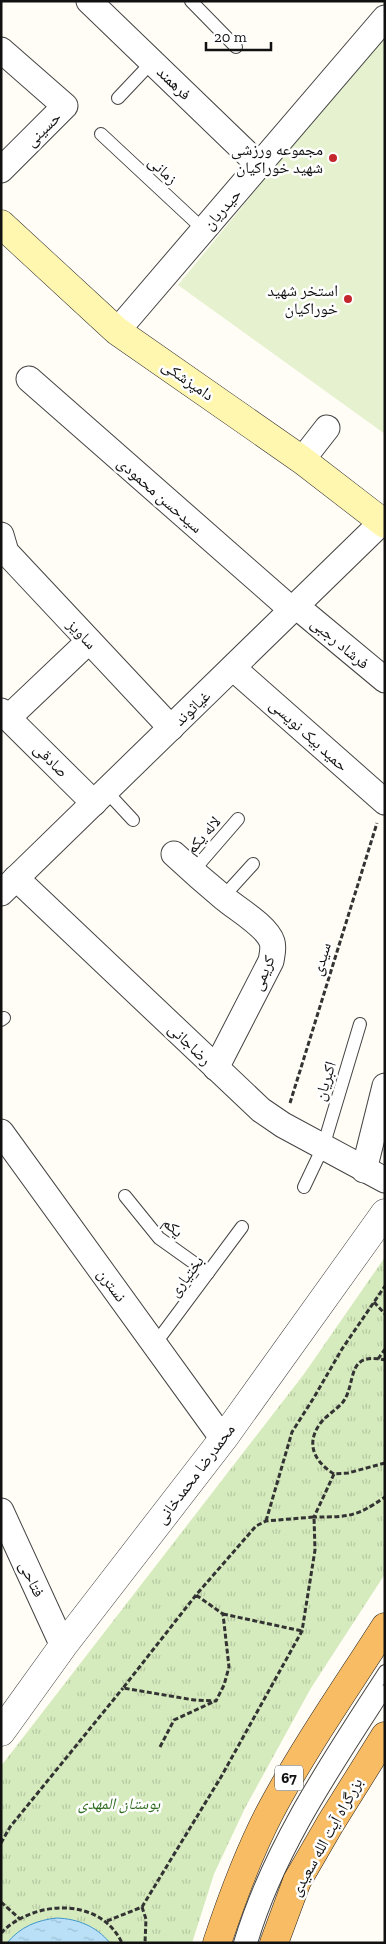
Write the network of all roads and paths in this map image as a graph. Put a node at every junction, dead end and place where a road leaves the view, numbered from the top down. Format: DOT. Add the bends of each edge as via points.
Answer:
graph roads {
  1 [pos="89,1"];
  2 [pos="191,1"];
  3 [pos="385,18"];
  4 [pos="236,47"];
  5 [pos="1,50"];
  6 [pos="152,62"];
  7 [pos="118,98"];
  8 [pos="101,134"];
  9 [pos="259,165"];
  10 [pos="1,170"];
  11 [pos="1,224"];
  12 [pos="204,230"];
  13 [pos="117,331"];
  14 [pos="29,380"];
  15 [pos="327,428"];
  16 [pos="302,460"];
  17 [pos="384,523"];
  18 [pos="3,547"];
  19 [pos="294,608"];
  20 [pos="89,641"];
  21 [pos="233,668"];
  22 [pos="385,680"];
  23 [pos="5,714"];
  24 [pos="171,728"];
  25 [pos="100,797"];
  26 [pos="384,802"];
  27 [pos="133,820"];
  28 [pos="238,820"];
  29 [pos="174,854"];
  30 [pos="253,864"];
  31 [pos="193,872"];
  32 [pos="9,886"];
  33 [pos="223,897"];
  34 [pos="360,1024"];
  35 [pos="216,1068"];
  36 [pos="385,1086"];
  37 [pos="283,1125"];
  38 [pos="1,1132"];
  39 [pos="322,1147"];
  40 [pos="374,1175"];
  41 [pos="304,1188"];
  42 [pos="124,1196"];
  43 [pos="385,1213"];
  44 [pos="242,1227"];
  45 [pos="208,1273"];
  46 [pos="385,1286"];
  47 [pos="374,1302"];
  48 [pos="385,1314"];
  49 [pos="155,1344"];
  50 [pos="385,1349"];
  51 [pos="378,1359"];
  52 [pos="385,1360"];
  53 [pos="224,1439"];
  54 [pos="385,1463"];
  55 [pos="334,1474"];
  56 [pos="385,1497"];
  57 [pos="1,1511"];
  58 [pos="314,1517"];
  59 [pos="266,1521"];
  60 [pos="196,1595"];
  61 [pos="223,1614"];
  62 [pos="385,1627"];
  63 [pos="302,1631"];
  64 [pos="63,1646"];
  65 [pos="385,1671"];
  66 [pos="123,1688"];
  67 [pos="385,1691"];
  68 [pos="216,1701"];
  69 [pos="1,1732"];
  70 [pos="385,1736"];
  71 [pos="160,1747"];
  72 [pos="1,1843"];
  73 [pos="1,1902"];
  74 [pos="142,1906"];
  75 [pos="20,1919"];
  76 [pos="107,1921"];
  77 [pos="1,1934"];
  78 [pos="122,1943"];
  79 [pos="145,1943"];
  80 [pos="217,1943"];
  81 [pos="240,1943"];
  82 [pos="252,1943"];
  83 [pos="274,1943"];
  1 -- 6 [label="street, فرهمند"];
  2 -- 4 [label="lane"];
  3 -- 9 [label="street, حیدریان"];
  5 -- 10 [label="street, حسینی" via="65,106"];
  6 -- 7 [label="lane"];
  6 -- 9 [label="street, فرهمند"];
  8 -- 12 [label="lane, زمانی"];
  9 -- 12 [label="street, حیدریان"];
  11 -- 13 [label="main road, دامپزشکی"];
  12 -- 13 [label="street, حیدریان"];
  13 -- 16 [label="main road, دامپزشکی"];
  14 -- 19 [label="street, سیدحسن محمودی"];
  15 -- 16 [label="street"];
  16 -- 17 [label="main road, دامپزشکی"];
  17 -- 19 [label="street, غیاثوند"];
  18 -- 20 [label="street, ساویز"];
  19 -- 21 [label="street, غیاثوند"];
  19 -- 22 [label="street, فرشاد رجبی"];
  20 -- 23 [label="street, صادقی"];
  20 -- 24 [label="street, ساویز"];
  21 -- 24 [label="street, غیاثوند"];
  21 -- 26 [label="street, حمید بیک نویسی"];
  23 -- 25 [label="street, صادقی"];
  24 -- 25 [label="street, غیاثوند"];
  25 -- 27 [label="lane"];
  25 -- 32 [label="street, غیاثوند"];
  26 -- 37 [label="path, سیدی"];
  28 -- 31 [label="lane, لاله یکم"];
  29 -- 31 [label="street, کریمی"];
  30 -- 33 [label="lane"];
  31 -- 33 [label="street, کریمی"];
  32 -- 35 [label="street, رضاجانی"];
  33 -- 35 [label="street, کریمی" via="268,934 273,951 271,961"];
  34 -- 39 [label="lane, اکبریان"];
  35 -- 37 [label="street, رضاجانی" via="261,1110"];
  36 -- 40 [label="street"];
  37 -- 39 [label="street, رضاجانی"];
  38 -- 49 [label="street, نسترن"];
  39 -- 40 [label="street, رضاجانی"];
  39 -- 41 [label="lane, اکبریان"];
  42 -- 45 [label="lane, یکم" via="159,1238"];
  43 -- 53 [label="street, محمدرضا محمدخانی"];
  44 -- 45 [label="lane, بختیاری"];
  45 -- 49 [label="lane, بختیاری"];
  46 -- 47 [label="path"];
  47 -- 48 [label="path"];
  47 -- 59 [label="path" via="292,1432"];
  49 -- 53 [label="street, نسترن"];
  50 -- 51 [label="path"];
  51 -- 52 [label="path"];
  51 -- 55 [label="path" via="363,1361 354,1369 343,1401 322,1421 314,1434 313,1452"];
  53 -- 64 [label="street, محمدرضا محمدخانی"];
  54 -- 55 [label="path"];
  55 -- 58 [label="path"];
  56 -- 58 [label="path" via="363,1512 342,1517"];
  57 -- 64 [label="street, فتاحی"];
  58 -- 59 [label="path"];
  58 -- 63 [label="path" via="315,1550"];
  59 -- 60 [label="path" via="256,1526"];
  60 -- 61 [label="path"];
  60 -- 66 [label="path"];
  61 -- 63 [label="path"];
  61 -- 68 [label="path" via="229,1666"];
  62 -- 80 [label="highway, 67" via="269,1814"];
  63 -- 74 [label="path" via="221,1777"];
  64 -- 69 [label="street, محمدرضا محمدخانی"];
  65 -- 81 [label="lane" via="292,1821 269,1868"];
  66 -- 68 [label="path"];
  66 -- 72 [label="path" via="10,1827"];
  67 -- 82 [label="lane" via="305,1821 276,1877"];
  68 -- 71 [label="path" via="174,1720"];
  70 -- 83 [label="highway, بزرگراه آیت الله سعیدی" via="297,1881"];
  73 -- 75 [label="path"];
  74 -- 76 [label="path"];
  74 -- 79 [label="path" via="146,1919"];
  75 -- 76 [label="path" via="43,1909 58,1907 86,1912"];
  75 -- 77 [label="path"];
  76 -- 78 [label="path"];
}
